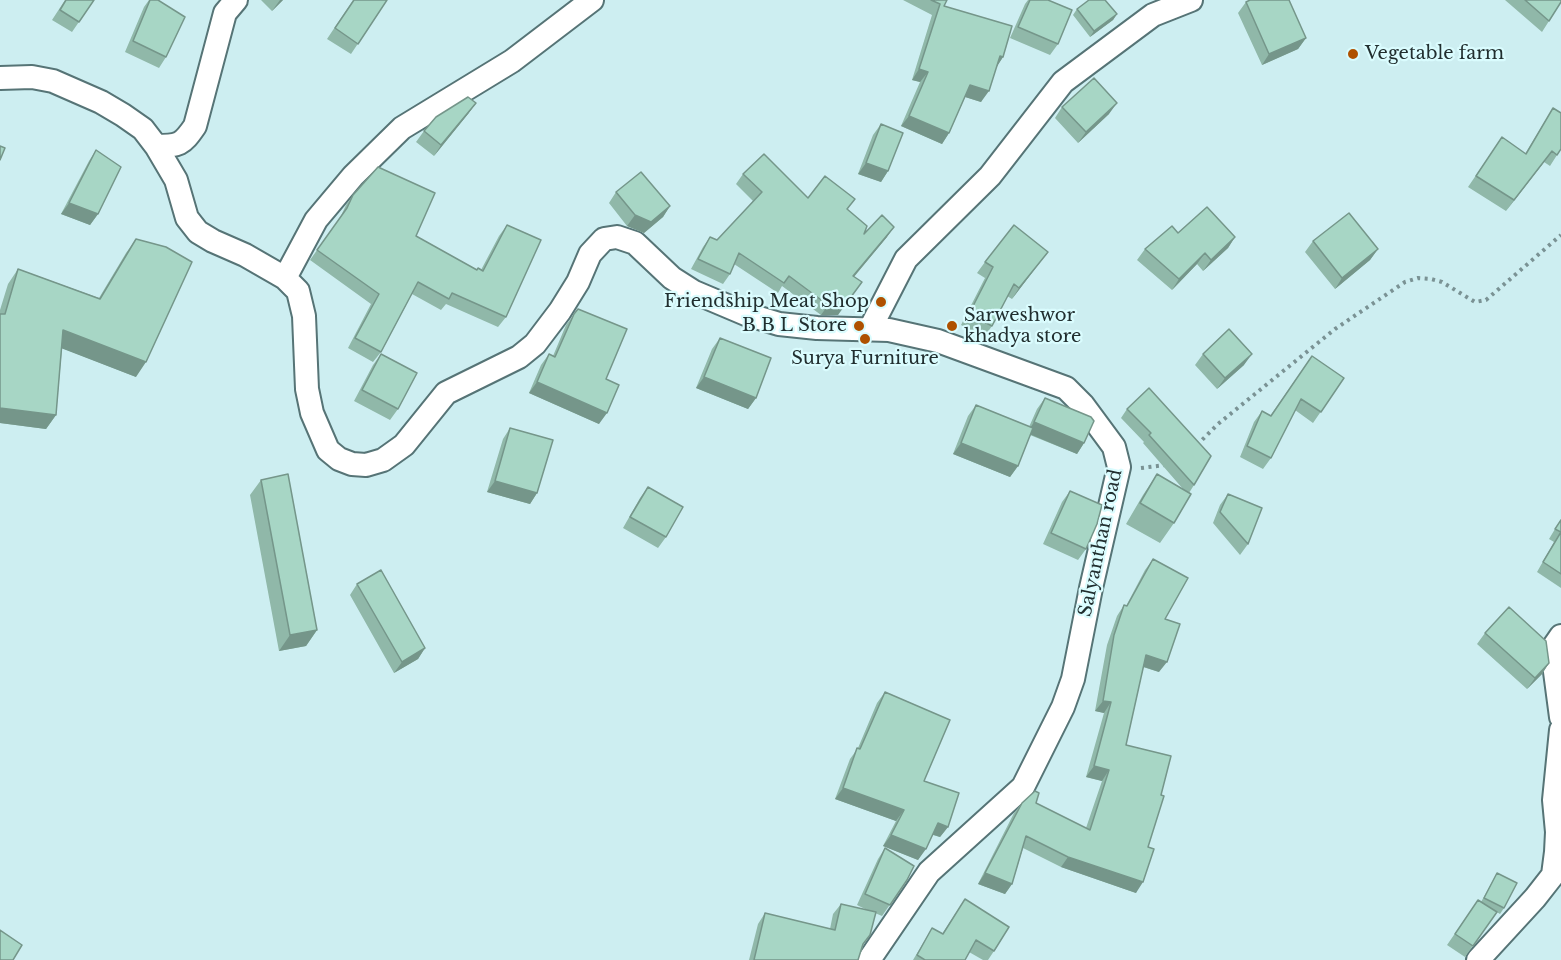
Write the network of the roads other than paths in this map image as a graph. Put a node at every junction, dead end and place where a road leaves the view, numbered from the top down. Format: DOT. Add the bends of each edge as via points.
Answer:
graph roads {
  1 [pos="236,0"];
  2 [pos="592,0"];
  3 [pos="1191,0"];
  4 [pos="0,78"];
  5 [pos="156,146"];
  6 [pos="285,278"];
  7 [pos="870,329"];
  8 [pos="1561,636"];
  9 [pos="1561,717"];
  10 [pos="1561,730"];
  11 [pos="869,960"];
  12 [pos="1478,960"];
  1 -- 5 [label="street" via="225,13 195,126 185,141 176,146"];
  2 -- 6 [label="street" via="512,61 402,128 353,176 316,220"];
  3 -- 7 [label="street" via="1153,15 1063,82 990,176 906,259"];
  4 -- 5 [label="street, Salyanthan road" via="53,81 123,115 144,129"];
  5 -- 6 [label="street, Salyanthan road" via="176,180 187,218 198,232"];
  6 -- 7 [label="street, Salyanthan road" via="298,291 304,316 307,389 312,413 328,450 352,464 383,460 404,445 446,393 519,357 535,344 572,292 590,254 604,239 617,237 635,243 672,278 746,314 779,324"];
  7 -- 11 [label="street, Salyanthan road" via="938,341 1066,388 1114,447 1119,467 1073,679 1023,787 929,872"];
  8 -- 9 [label="street" via="1552,649"];
  10 -- 12 [label="street" via="1554,800 1557,832 1553,875"];
}
